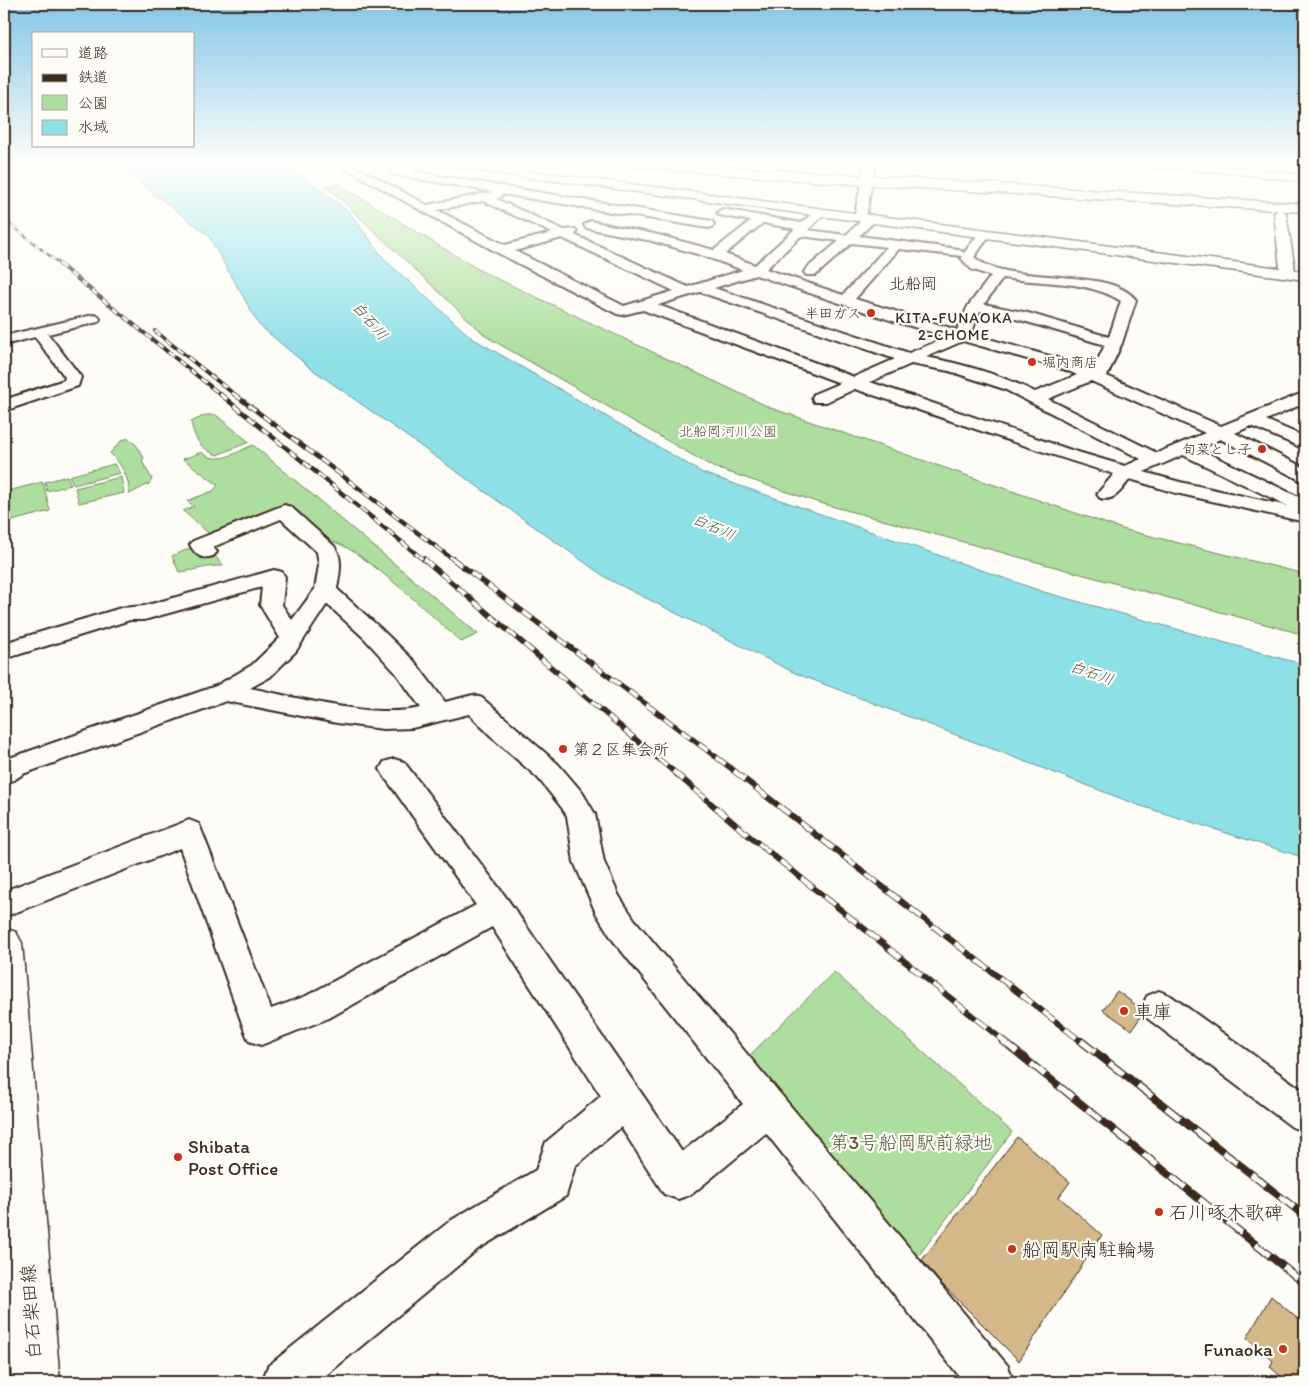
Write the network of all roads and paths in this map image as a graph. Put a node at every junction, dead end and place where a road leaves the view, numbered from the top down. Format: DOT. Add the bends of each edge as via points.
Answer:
graph roads {
  1 [pos="458,227"];
  2 [pos="549,227"];
  3 [pos="585,227"];
  4 [pos="598,227"];
  5 [pos="704,227"];
  6 [pos="752,227"];
  7 [pos="791,227"];
  8 [pos="804,227"];
  9 [pos="860,227"];
  10 [pos="923,227"];
  11 [pos="1282,227"];
  12 [pos="802,229"];
  13 [pos="565,234"];
  14 [pos="984,235"];
  15 [pos="851,239"];
  16 [pos="679,244"];
  17 [pos="896,245"];
  18 [pos="502,250"];
  19 [pos="958,254"];
  20 [pos="716,255"];
  21 [pos="757,270"];
  22 [pos="811,272"];
  23 [pos="1000,273"];
  24 [pos="1288,274"];
  25 [pos="1305,276"];
  26 [pos="694,290"];
  27 [pos="846,300"];
  28 [pos="644,305"];
  29 [pos="975,306"];
  30 [pos="93,319"];
  31 [pos="39,332"];
  32 [pos="962,336"];
  33 [pos="4,340"];
  34 [pos="1114,343"];
  35 [pos="910,359"];
  36 [pos="1095,377"];
  37 [pos="855,383"];
  38 [pos="820,398"];
  39 [pos="1035,398"];
  40 [pos="1305,398"];
  41 [pos="4,406"];
  42 [pos="1252,420"];
  43 [pos="1221,434"];
  44 [pos="1305,444"];
  45 [pos="1185,449"];
  46 [pos="1157,460"];
  47 [pos="1125,473"];
  48 [pos="1305,475"];
  49 [pos="1107,494"];
  50 [pos="1305,508"];
  51 [pos="1305,516"];
  52 [pos="206,552"];
  53 [pos="326,591"];
  54 [pos="292,638"];
  55 [pos="4,651"];
  56 [pos="225,692"];
  57 [pos="439,713"];
  58 [pos="394,769"];
  59 [pos="4,773"];
  60 [pos="4,904"];
  61 [pos="498,909"];
  62 [pos="4,943"];
  63 [pos="1159,1007"];
  64 [pos="624,1100"];
  65 [pos="768,1108"];
  66 [pos="1305,1114"];
  67 [pos="36,1382"];
  68 [pos="284,1382"];
  69 [pos="992,1382"];
  1 -- 18 [label="street"];
  2 -- 13 [label="street"];
  3 -- 13 [label="street"];
  4 -- 16 [label="street"];
  5 -- 16 [label="street"];
  6 -- 20 [label="street"];
  7 -- 12 [label="street"];
  8 -- 12 [label="street"];
  9 -- 15 [label="street"];
  10 -- 14 [label="main road"];
  11 -- 24 [label="main road"];
  12 -- 15 [label="street"];
  12 -- 21 [label="street"];
  13 -- 18 [label="street"];
  13 -- 26 [label="street"];
  14 -- 23 [label="street" via="968,261"];
  14 -- 24 [label="main road"];
  15 -- 17 [label="street"];
  15 -- 22 [label="street"];
  16 -- 20 [label="street"];
  17 -- 19 [label="street"];
  17 -- 27 [label="street"];
  18 -- 28 [label="street" via="622,311"];
  20 -- 21 [label="street"];
  21 -- 26 [label="street"];
  21 -- 27 [label="street"];
  23 -- 29 [label="street"];
  23 -- 34 [label="street" via="1105,287 1125,296 1129,300"];
  24 -- 25 [label="main road"];
  26 -- 28 [label="street"];
  26 -- 35 [label="street"];
  27 -- 32 [label="street"];
  28 -- 37 [label="street"];
  29 -- 32 [label="street"];
  29 -- 34 [label="street" via="1032,318"];
  30 -- 31 [label="street"];
  31 -- 33 [label="street"];
  31 -- 41 [label="street" via="73,377 72,383"];
  32 -- 35 [label="street"];
  32 -- 36 [label="street" via="1043,358"];
  34 -- 36 [label="street"];
  35 -- 37 [label="street"];
  35 -- 39 [label="street" via="952,367"];
  36 -- 39 [label="street"];
  36 -- 43 [label="street"];
  37 -- 38 [label="street"];
  37 -- 47 [label="street"];
  39 -- 46 [label="street"];
  40 -- 42 [label="street"];
  42 -- 43 [label="street"];
  42 -- 44 [label="street"];
  43 -- 45 [label="street"];
  43 -- 48 [label="street"];
  45 -- 46 [label="street"];
  45 -- 50 [label="street"];
  46 -- 47 [label="street"];
  47 -- 49 [label="street"];
  47 -- 51 [label="street"];
  52 -- 53 [label="street" via="200,545 284,511 327,550 330,565"];
  53 -- 54 [label="street" via="314,603"];
  53 -- 57 [label="street" via="405,667"];
  54 -- 55 [label="street" via="272,605 274,577 144,613 130,612"];
  54 -- 56 [label="street" via="261,671"];
  56 -- 57 [label="street" via="369,719 412,719"];
  56 -- 59 [label="street" via="13,767"];
  57 -- 65 [label="street" via="473,704 548,771 580,814 589,862 623,929"];
  58 -- 61 [label="street"];
  60 -- 61 [label="street" via="188,832 261,1028 317,1007"];
  61 -- 64 [label="street"];
  62 -- 67 [label="main road, 白石柴田線"];
  63 -- 66 [label="street"];
  64 -- 65 [label="street" via="678,1180"];
  64 -- 68 [label="street" via="559,1155 552,1182 464,1235"];
  65 -- 69 [label="street"];
}
